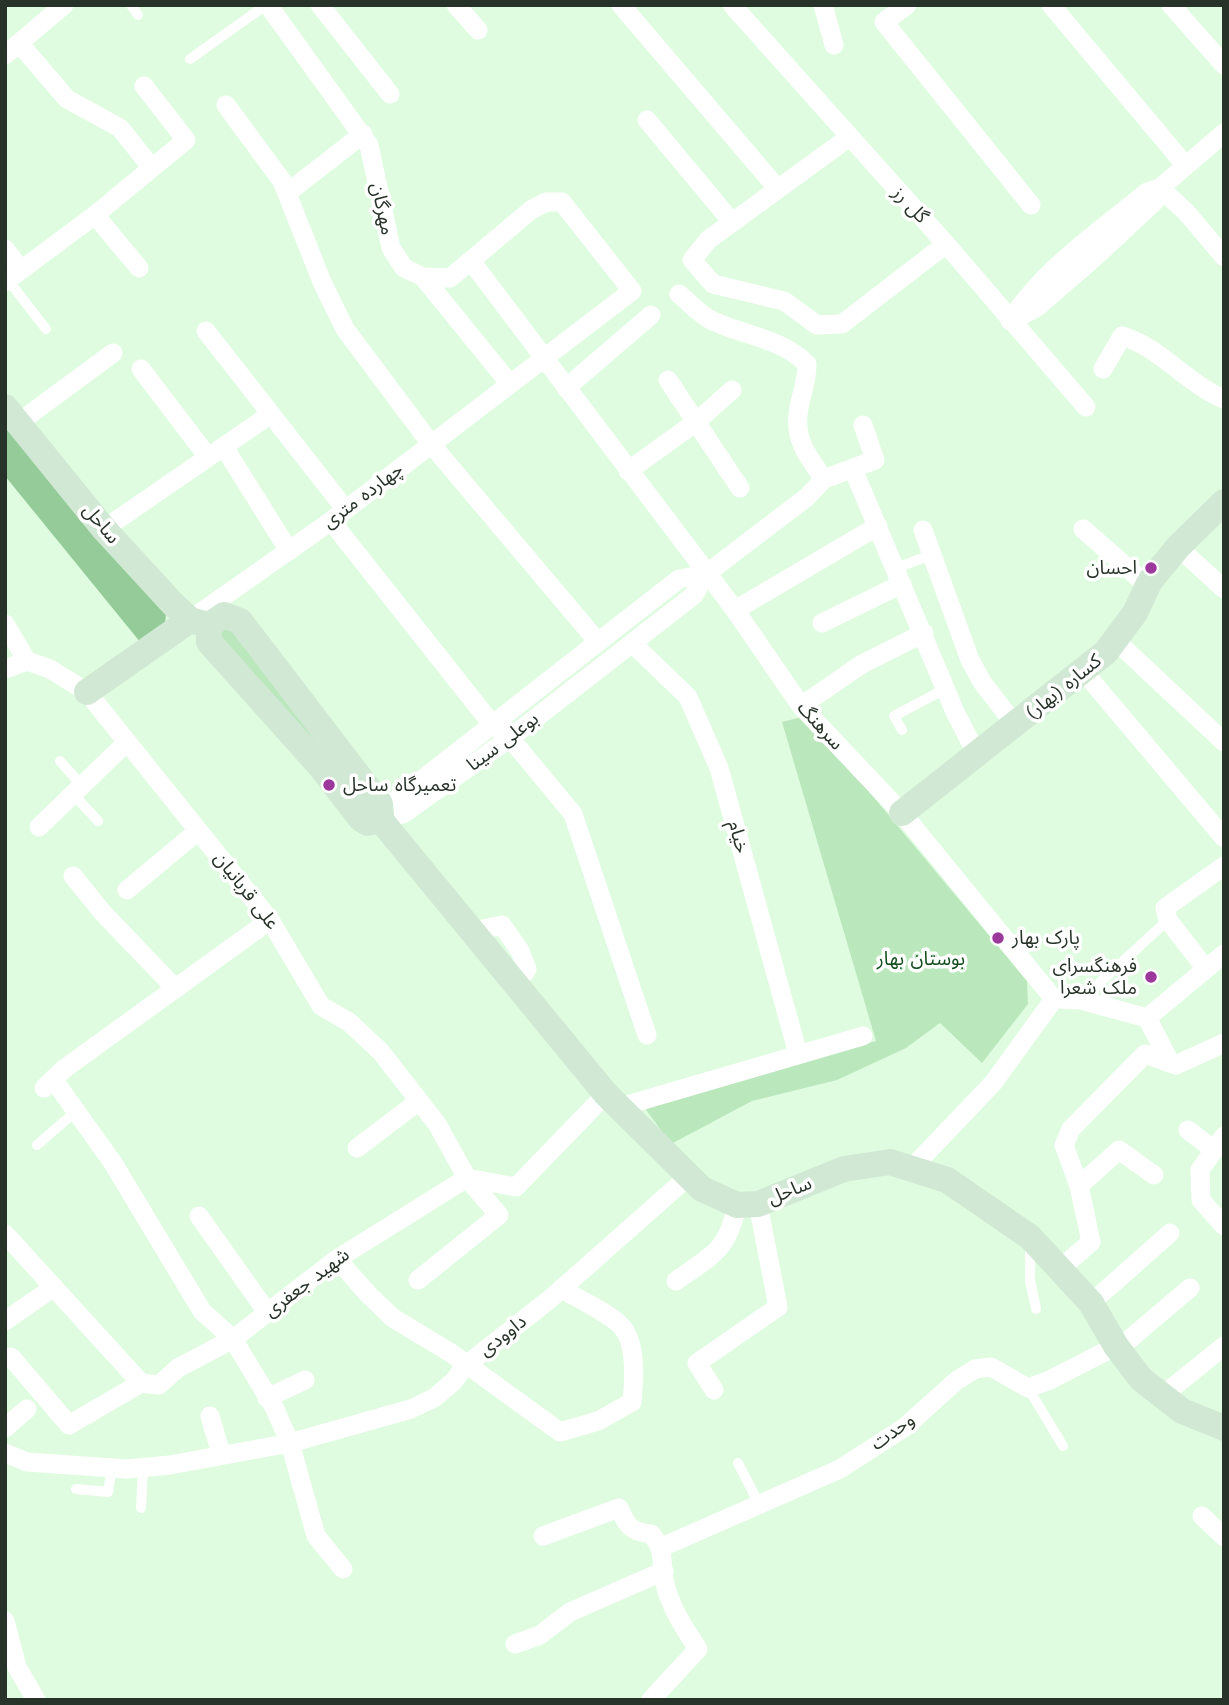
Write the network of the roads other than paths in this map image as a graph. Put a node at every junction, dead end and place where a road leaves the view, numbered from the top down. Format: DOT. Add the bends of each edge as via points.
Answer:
graph roads {
  1 [pos="64,5"];
  2 [pos="131,5"];
  3 [pos="267,5"];
  4 [pos="320,5"];
  5 [pos="456,5"];
  6 [pos="621,5"];
  7 [pos="732,5"];
  8 [pos="822,5"];
  9 [pos="907,5"];
  10 [pos="1051,5"];
  11 [pos="1171,5"];
  12 [pos="138,15"];
  13 [pos="478,30"];
  14 [pos="834,45"];
  15 [pos="12,49"];
  16 [pos="190,59"];
  17 [pos="1224,65"];
  18 [pos="144,86"];
  19 [pos="390,93"];
  20 [pos="226,105"];
  21 [pos="647,120"];
  22 [pos="1224,133"];
  23 [pos="363,134"];
  24 [pos="848,138"];
  25 [pos="1186,166"];
  26 [pos="152,168"];
  27 [pos="1160,188"];
  28 [pos="778,189"];
  29 [pos="287,192"];
  30 [pos="1031,205"];
  31 [pos="95,215"];
  32 [pos="732,222"];
  33 [pos="946,244"];
  34 [pos="5,249"];
  35 [pos="1224,257"];
  36 [pos="471,261"];
  37 [pos="139,268"];
  38 [pos="12,277"];
  39 [pos="423,277"];
  40 [pos="680,294"];
  41 [pos="651,315"];
  42 [pos="1010,321"];
  43 [pos="46,329"];
  44 [pos="206,331"];
  45 [pos="113,353"];
  46 [pos="544,358"];
  47 [pos="141,369"];
  48 [pos="1103,369"];
  49 [pos="668,380"];
  50 [pos="510,384"];
  51 [pos="566,388"];
  52 [pos="732,390"];
  53 [pos="1224,399"];
  54 [pos="1086,407"];
  55 [pos="271,414"];
  56 [pos="12,415"];
  57 [pos="696,422"];
  58 [pos="863,425"];
  59 [pos="431,444"];
  60 [pos="216,452"];
  61 [pos="853,469"];
  62 [pos="628,471"];
  63 [pos="824,479"];
  64 [pos="740,488"];
  65 [pos="1224,502"];
  66 [pos="338,516"];
  67 [pos="878,526"];
  68 [pos="104,528"];
  69 [pos="1083,529"];
  70 [pos="922,530"];
  71 [pos="1178,547"];
  72 [pos="289,551"];
  73 [pos="930,555"];
  74 [pos="706,574"];
  75 [pos="899,576"];
  76 [pos="1148,586"];
  77 [pos="1224,589"];
  78 [pos="735,610"];
  79 [pos="200,622"];
  80 [pos="822,623"];
  81 [pos="5,624"];
  82 [pos="923,633"];
  83 [pos="1115,640"];
  84 [pos="598,642"];
  85 [pos="632,643"];
  86 [pos="27,661"];
  87 [pos="5,668"];
  88 [pos="1084,672"];
  89 [pos="945,689"];
  90 [pos="87,692"];
  91 [pos="801,706"];
  92 [pos="491,723"];
  93 [pos="1016,726"];
  94 [pos="902,730"];
  95 [pos="510,738"];
  96 [pos="127,742"];
  97 [pos="1224,742"];
  98 [pos="977,755"];
  99 [pos="60,761"];
  100 [pos="77,790"];
  101 [pos="902,813"];
  102 [pos="379,818"];
  103 [pos="98,821"];
  104 [pos="39,827"];
  105 [pos="198,831"];
  106 [pos="1224,838"];
  107 [pos="1224,866"];
  108 [pos="73,876"];
  109 [pos="127,890"];
  110 [pos="270,920"];
  111 [pos="1168,920"];
  112 [pos="1224,954"];
  113 [pos="1206,969"];
  114 [pos="176,989"];
  115 [pos="1054,999"];
  116 [pos="1081,1000"];
  117 [pos="1147,1018"];
  118 [pos="648,1035"];
  119 [pos="863,1036"];
  120 [pos="1224,1043"];
  121 [pos="798,1055"];
  122 [pos="1169,1060"];
  123 [pos="419,1101"];
  124 [pos="613,1101"];
  125 [pos="75,1112"];
  126 [pos="1188,1130"];
  127 [pos="1219,1143"];
  128 [pos="37,1144"];
  129 [pos="357,1149"];
  130 [pos="911,1169"];
  131 [pos="1154,1175"];
  132 [pos="689,1176"];
  133 [pos="467,1178"];
  134 [pos="1079,1186"];
  135 [pos="748,1204"];
  136 [pos="199,1216"];
  137 [pos="1224,1226"];
  138 [pos="1170,1233"];
  139 [pos="5,1234"];
  140 [pos="1030,1237"];
  141 [pos="337,1259"];
  142 [pos="1060,1269"];
  143 [pos="418,1280"];
  144 [pos="676,1281"];
  145 [pos="54,1287"];
  146 [pos="1190,1288"];
  147 [pos="561,1289"];
  148 [pos="1091,1303"];
  149 [pos="1036,1309"];
  150 [pos="267,1312"];
  151 [pos="5,1321"];
  152 [pos="233,1339"];
  153 [pos="1224,1346"];
  154 [pos="1117,1347"];
  155 [pos="10,1357"];
  156 [pos="465,1366"];
  157 [pos="305,1380"];
  158 [pos="141,1383"];
  159 [pos="1028,1388"];
  160 [pos="714,1390"];
  161 [pos="1162,1396"];
  162 [pos="267,1398"];
  163 [pos="27,1409"];
  164 [pos="210,1416"];
  165 [pos="7,1423"];
  166 [pos="1224,1428"];
  167 [pos="290,1443"];
  168 [pos="1063,1446"];
  169 [pos="5,1453"];
  170 [pos="221,1454"];
  171 [pos="738,1463"];
  172 [pos="112,1467"];
  173 [pos="143,1467"];
  174 [pos="76,1489"];
  175 [pos="759,1504"];
  176 [pos="141,1508"];
  177 [pos="1202,1516"];
  178 [pos="543,1536"];
  179 [pos="1224,1537"];
  180 [pos="662,1547"];
  181 [pos="343,1569"];
  182 [pos="663,1571"];
  183 [pos="5,1621"];
  184 [pos="515,1644"];
  185 [pos="36,1700"];
  186 [pos="651,1700"];
  1 -- 15 [label="street"];
  2 -- 12 [label="lane"];
  3 -- 16 [label="lane"];
  3 -- 23 [label="street, مهرگان"];
  4 -- 19 [label="street"];
  5 -- 13 [label="street"];
  6 -- 28 [label="street"];
  7 -- 24 [label="street, گل رز"];
  8 -- 14 [label="street"];
  9 -- 30 [label="street" via="884,22"];
  10 -- 25 [label="street"];
  11 -- 17 [label="street"];
  15 -- 26 [label="street" via="67,99 120,128"];
  18 -- 26 [label="street" via="186,140"];
  20 -- 29 [label="street"];
  21 -- 32 [label="street"];
  22 -- 25 [label="street"];
  23 -- 29 [label="street"];
  23 -- 39 [label="street, مهرگان" via="391,248 404,268"];
  24 -- 28 [label="street"];
  24 -- 33 [label="street, گل رز"];
  25 -- 27 [label="street"];
  26 -- 31 [label="street"];
  27 -- 35 [label="street"];
  27 -- 42 [label="street" via="1155,201 1094,257 1036,308"];
  28 -- 32 [label="street"];
  29 -- 59 [label="street" via="345,329"];
  31 -- 37 [label="street"];
  31 -- 38 [label="street"];
  32 -- 33 [label="street" via="692,260 713,284 784,300 817,325 842,324"];
  33 -- 42 [label="street, گل رز"];
  34 -- 38 [label="street"];
  36 -- 39 [label="street" via="450,278"];
  36 -- 46 [label="street, سرهنگ"];
  36 -- 46 [label="street, چهارده متری" via="531,210 546,202 562,202 632,291"];
  38 -- 43 [label="lane"];
  39 -- 50 [label="street, مهرگان"];
  40 -- 63 [label="street" via="712,321 795,352 807,364 797,431 804,452"];
  41 -- 51 [label="street"];
  42 -- 54 [label="street, گل رز"];
  44 -- 55 [label="street"];
  45 -- 56 [label="street"];
  46 -- 50 [label="street, چهارده متری"];
  46 -- 51 [label="street, سرهنگ"];
  47 -- 60 [label="street"];
  48 -- 53 [label="street" via="1122,336 1137,340 1205,391"];
  49 -- 57 [label="street"];
  50 -- 59 [label="street, چهارده متری"];
  51 -- 62 [label="street, سرهنگ"];
  52 -- 57 [label="street"];
  55 -- 60 [label="street"];
  55 -- 66 [label="street"];
  56 -- 68 [label="street, ساحل"];
  57 -- 62 [label="street"];
  57 -- 64 [label="street"];
  58 -- 61 [label="street, بوعلی سینا" via="875,460"];
  59 -- 66 [label="street, چهارده متری"];
  59 -- 84 [label="street"];
  60 -- 68 [label="street"];
  60 -- 72 [label="street"];
  61 -- 63 [label="street, بوعلی سینا"];
  61 -- 67 [label="street"];
  62 -- 74 [label="street, سرهنگ"];
  63 -- 74 [label="street, بوعلی سینا"];
  65 -- 71 [label="street, کساره (بهار)"];
  66 -- 72 [label="street, چهارده متری"];
  66 -- 92 [label="street"];
  67 -- 75 [label="street"];
  67 -- 78 [label="street"];
  68 -- 79 [label="street, ساحل"];
  69 -- 76 [label="street"];
  70 -- 73 [label="street"];
  71 -- 76 [label="street, کساره (بهار)"];
  71 -- 77 [label="street"];
  72 -- 79 [label="street, چهارده متری"];
  73 -- 75 [label="lane"];
  73 -- 93 [label="street" via="970,660"];
  74 -- 78 [label="street, سرهنگ"];
  74 -- 84 [label="street, بوعلی سینا" via="679,579"];
  74 -- 85 [label="street, بوعلی سینا" via="694,595"];
  75 -- 80 [label="street"];
  75 -- 82 [label="street"];
  76 -- 83 [label="street, کساره (بهار)"];
  78 -- 91 [label="street, سرهنگ"];
  79 -- 90 [label="street, چهارده متری"];
  79 -- 102 [label="street, ساحل" via="209,642 361,819 368,823"];
  79 -- 102 [label="street, ساحل" via="224,615 240,621 380,804"];
  81 -- 86 [label="street"];
  82 -- 89 [label="street"];
  82 -- 91 [label="street" via="862,664"];
  83 -- 88 [label="street, کساره (بهار)"];
  83 -- 97 [label="street"];
  84 -- 92 [label="street, بوعلی سینا"];
  85 -- 95 [label="street, بوعلی سینا"];
  85 -- 121 [label="street, خیام" via="688,697 719,768"];
  86 -- 87 [label="street"];
  86 -- 90 [label="street, علی قربانیان"];
  88 -- 93 [label="street, کساره (بهار)"];
  88 -- 106 [label="street"];
  89 -- 94 [label="lane" via="894,716"];
  89 -- 98 [label="street"];
  90 -- 96 [label="street, علی قربانیان"];
  91 -- 101 [label="street, سرهنگ"];
  92 -- 95 [label="street"];
  92 -- 102 [label="street, بوعلی سینا"];
  93 -- 98 [label="street, کساره (بهار)"];
  95 -- 102 [label="street, بوعلی سینا" via="403,814"];
  95 -- 118 [label="street" via="573,814"];
  96 -- 100 [label="street"];
  96 -- 105 [label="street, علی قربانیان"];
  98 -- 101 [label="street, کساره (بهار)"];
  99 -- 100 [label="lane"];
  100 -- 103 [label="lane"];
  100 -- 104 [label="street"];
  101 -- 115 [label="street, سرهنگ"];
  102 -- 124 [label="street, ساحل"];
  105 -- 109 [label="street"];
  105 -- 110 [label="street, علی قربانیان"];
  107 -- 111 [label="street" via="1165,908"];
  108 -- 114 [label="street"];
  110 -- 114 [label="street"];
  110 -- 123 [label="street, علی قربانیان" via="321,1006 349,1022 381,1052"];
  111 -- 113 [label="street"];
  111 -- 116 [label="lane"];
  112 -- 113 [label="street"];
  113 -- 117 [label="street"];
  114 -- 125 [label="street" via="49,1083"];
  115 -- 116 [label="street"];
  115 -- 130 [label="street" via="993,1083"];
  116 -- 117 [label="street"];
  117 -- 122 [label="street"];
  119 -- 121 [label="street"];
  120 -- 122 [label="street" via="1176,1065"];
  121 -- 124 [label="street"];
  122 -- 134 [label="street" via="1145,1054 1071,1129 1064,1146"];
  123 -- 129 [label="street"];
  123 -- 133 [label="street, علی قربانیان"];
  124 -- 132 [label="street, ساحل"];
  124 -- 133 [label="street" via="516,1187"];
  125 -- 128 [label="lane"];
  125 -- 152 [label="street" via="113,1163 202,1311"];
  126 -- 127 [label="street"];
  127 -- 137 [label="street" via="1200,1170 1201,1200"];
  130 -- 135 [label="street, ساحل" via="890,1162 845,1169"];
  130 -- 140 [label="street, ساحل" via="947,1180"];
  131 -- 134 [label="street" via="1119,1150"];
  132 -- 135 [label="street, ساحل" via="702,1189"];
  132 -- 147 [label="street, داوودی"];
  133 -- 141 [label="street, شهید جعفری"];
  133 -- 143 [label="street, علی قربانیان" via="499,1215"];
  134 -- 142 [label="street" via="1091,1242"];
  135 -- 144 [label="street" via="723,1247"];
  135 -- 160 [label="street" via="778,1307 697,1363"];
  136 -- 150 [label="street"];
  138 -- 148 [label="street"];
  139 -- 145 [label="street"];
  140 -- 142 [label="street, ساحل"];
  140 -- 149 [label="lane" via="1030,1280"];
  141 -- 150 [label="street, شهید جعفری"];
  141 -- 156 [label="street" via="393,1318"];
  142 -- 148 [label="street, ساحل"];
  145 -- 151 [label="street"];
  145 -- 158 [label="street"];
  146 -- 154 [label="street"];
  147 -- 156 [label="street, داوودی"];
  147 -- 156 [label="street" via="622,1326 629,1342 632,1402 598,1421 560,1432"];
  148 -- 154 [label="street, ساحل"];
  150 -- 152 [label="street, شهید جعفری"];
  152 -- 158 [label="street, شهید جعفری" via="178,1368 159,1385"];
  152 -- 162 [label="street"];
  153 -- 161 [label="street"];
  154 -- 159 [label="street"];
  154 -- 161 [label="street, ساحل" via="1141,1379"];
  155 -- 158 [label="street, شهید جعفری" via="69,1425"];
  156 -- 167 [label="street, داوودی" via="434,1398 411,1409"];
  157 -- 162 [label="street"];
  159 -- 168 [label="lane"];
  159 -- 175 [label="street, وحدت" via="991,1367 975,1369 905,1427 840,1469"];
  161 -- 166 [label="street, ساحل" via="1182,1412"];
  162 -- 167 [label="street"];
  163 -- 165 [label="street"];
  164 -- 170 [label="street"];
  167 -- 170 [label="street, داوودی"];
  167 -- 181 [label="street" via="316,1536"];
  169 -- 172 [label="street, داوودی" via="27,1462"];
  170 -- 173 [label="street, داوودی"];
  171 -- 175 [label="lane"];
  172 -- 173 [label="street, داوودی"];
  172 -- 174 [label="lane" via="108,1492"];
  173 -- 176 [label="lane"];
  175 -- 180 [label="street, وحدت"];
  177 -- 179 [label="street"];
  178 -- 180 [label="street" via="619,1508 634,1532 651,1534"];
  180 -- 182 [label="street"];
  182 -- 184 [label="street" via="570,1612 540,1635"];
  182 -- 186 [label="street" via="680,1623 698,1648"];
  183 -- 185 [label="street" via="17,1667"];
}
